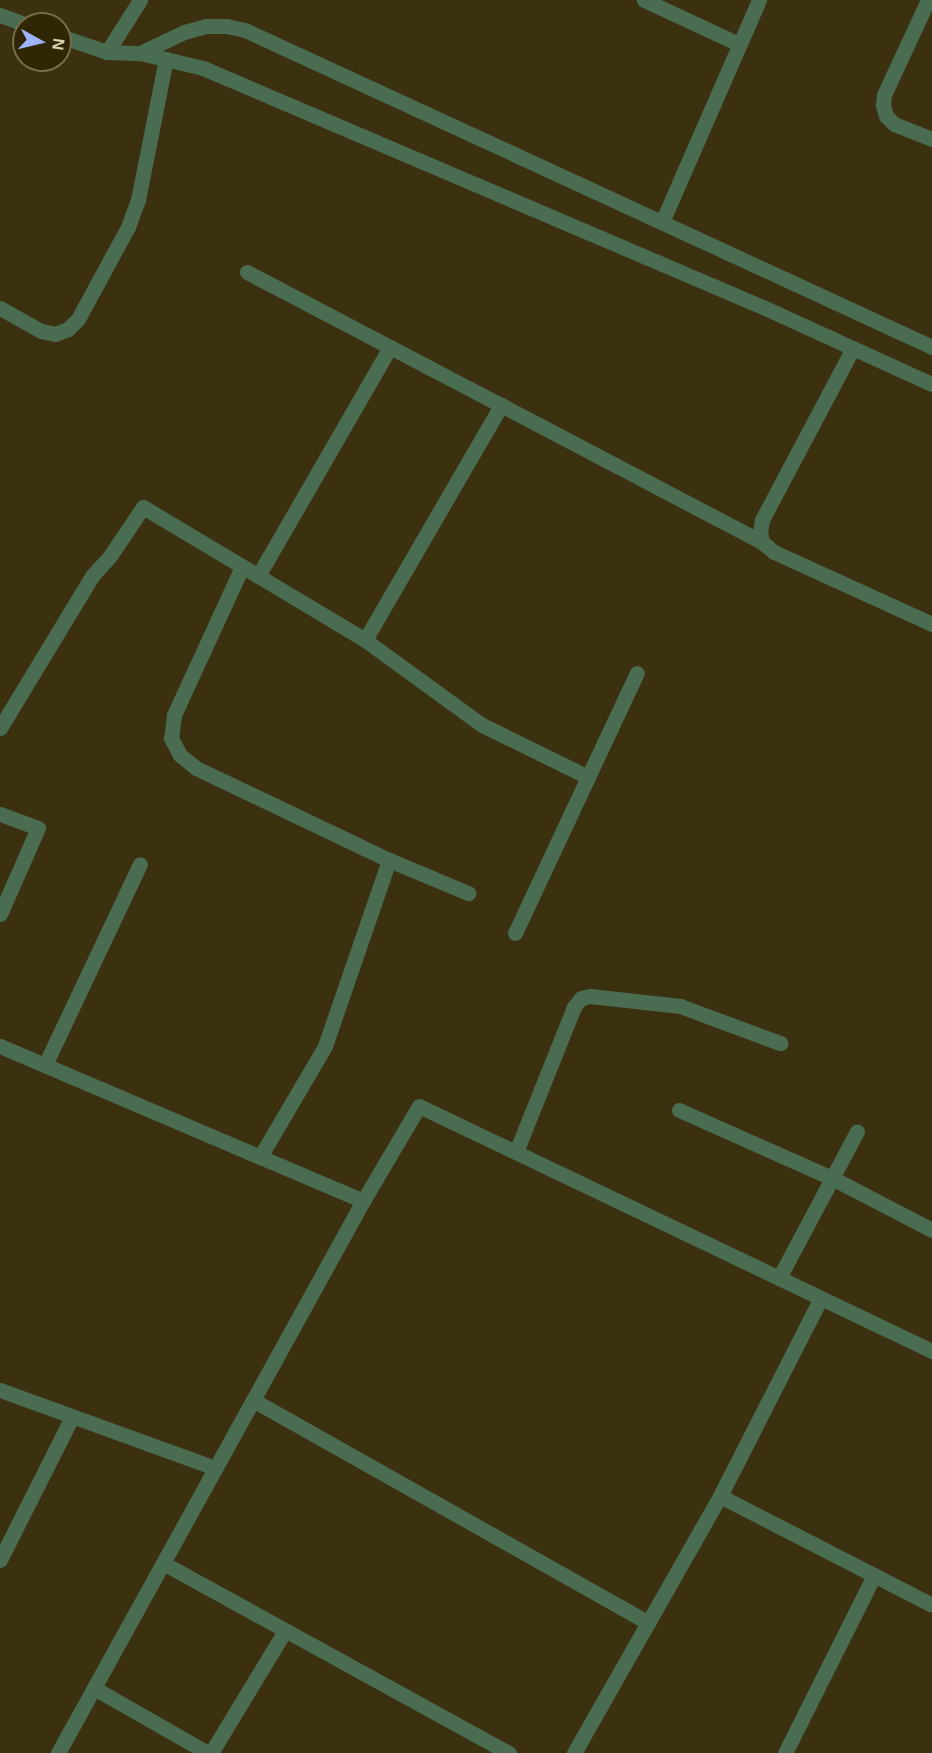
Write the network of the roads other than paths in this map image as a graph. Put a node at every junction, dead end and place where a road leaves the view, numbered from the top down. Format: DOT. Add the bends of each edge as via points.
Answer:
graph roads {
  1 [pos="140,0"];
  2 [pos="644,0"];
  3 [pos="759,0"];
  4 [pos="928,0"];
  5 [pos="72,40"];
  6 [pos="739,44"];
  7 [pos="107,52"];
  8 [pos="140,53"];
  9 [pos="166,59"];
  10 [pos="932,139"];
  11 [pos="662,222"];
  12 [pos="248,272"];
  13 [pos="0,308"];
  14 [pos="390,347"];
  15 [pos="932,347"];
  16 [pos="853,348"];
  17 [pos="932,384"];
  18 [pos="501,405"];
  19 [pos="762,542"];
  20 [pos="242,567"];
  21 [pos="258,576"];
  22 [pos="932,624"];
  23 [pos="365,640"];
  24 [pos="637,673"];
  25 [pos="0,728"];
  26 [pos="588,777"];
  27 [pos="0,814"];
  28 [pos="388,860"];
  29 [pos="140,864"];
  30 [pos="468,893"];
  31 [pos="0,912"];
  32 [pos="515,933"];
  33 [pos="780,1044"];
  34 [pos="0,1046"];
  35 [pos="45,1065"];
  36 [pos="679,1110"];
  37 [pos="857,1131"];
  38 [pos="516,1152"];
  39 [pos="260,1157"];
  40 [pos="832,1178"];
  41 [pos="363,1201"];
  42 [pos="932,1230"];
  43 [pos="779,1278"];
  44 [pos="821,1298"];
  45 [pos="932,1351"];
  46 [pos="0,1390"];
  47 [pos="253,1400"];
  48 [pos="72,1417"];
  49 [pos="216,1468"];
  50 [pos="720,1496"];
  51 [pos="0,1560"];
  52 [pos="163,1563"];
  53 [pos="874,1575"];
  54 [pos="932,1605"];
  55 [pos="648,1623"];
  56 [pos="285,1631"];
  57 [pos="94,1688"];
  58 [pos="58,1753"];
  59 [pos="209,1753"];
  60 [pos="509,1753"];
  61 [pos="574,1753"];
  62 [pos="785,1753"];
  1 -- 7 [label="street"];
  2 -- 6 [label="street"];
  3 -- 6 [label="street"];
  4 -- 10 [label="street" via="884,95 883,105 894,124"];
  5 -- 7 [label="street"];
  6 -- 11 [label="street"];
  7 -- 8 [label="street"];
  8 -- 9 [label="street"];
  8 -- 11 [label="street" via="206,26 245,30"];
  9 -- 13 [label="street" via="138,200 128,227 78,319 55,334 41,331"];
  9 -- 16 [label="street" via="203,68"];
  11 -- 15 [label="street"];
  12 -- 14 [label="street"];
  14 -- 18 [label="street"];
  14 -- 21 [label="street"];
  16 -- 17 [label="street"];
  16 -- 19 [label="street" via="762,520"];
  18 -- 19 [label="street"];
  18 -- 23 [label="street"];
  19 -- 22 [label="street" via="774,552"];
  20 -- 21 [label="street"];
  20 -- 25 [label="street" via="142,507 92,576"];
  20 -- 28 [label="street" via="174,715 171,738 180,754 196,768"];
  21 -- 23 [label="street"];
  23 -- 26 [label="street" via="482,725"];
  24 -- 26 [label="street"];
  26 -- 32 [label="street"];
  27 -- 31 [label="street" via="38,828"];
  28 -- 30 [label="street"];
  28 -- 39 [label="street" via="325,1046"];
  29 -- 35 [label="street"];
  33 -- 38 [label="street" via="680,1006 581,998"];
  34 -- 35 [label="street"];
  35 -- 39 [label="street"];
  36 -- 40 [label="street"];
  37 -- 40 [label="street"];
  38 -- 41 [label="street" via="419,1106"];
  38 -- 43 [label="street"];
  39 -- 41 [label="street"];
  40 -- 42 [label="street"];
  40 -- 43 [label="street"];
  41 -- 47 [label="street"];
  43 -- 44 [label="street"];
  44 -- 45 [label="street"];
  44 -- 50 [label="street"];
  46 -- 48 [label="street"];
  47 -- 49 [label="street"];
  47 -- 55 [label="street"];
  48 -- 49 [label="street"];
  48 -- 51 [label="street"];
  49 -- 52 [label="street"];
  50 -- 53 [label="street"];
  50 -- 55 [label="street"];
  52 -- 56 [label="street"];
  52 -- 57 [label="street"];
  53 -- 54 [label="street"];
  53 -- 62 [label="street"];
  55 -- 61 [label="street"];
  56 -- 59 [label="street"];
  56 -- 60 [label="street"];
  57 -- 58 [label="street"];
  57 -- 59 [label="street"];
}
